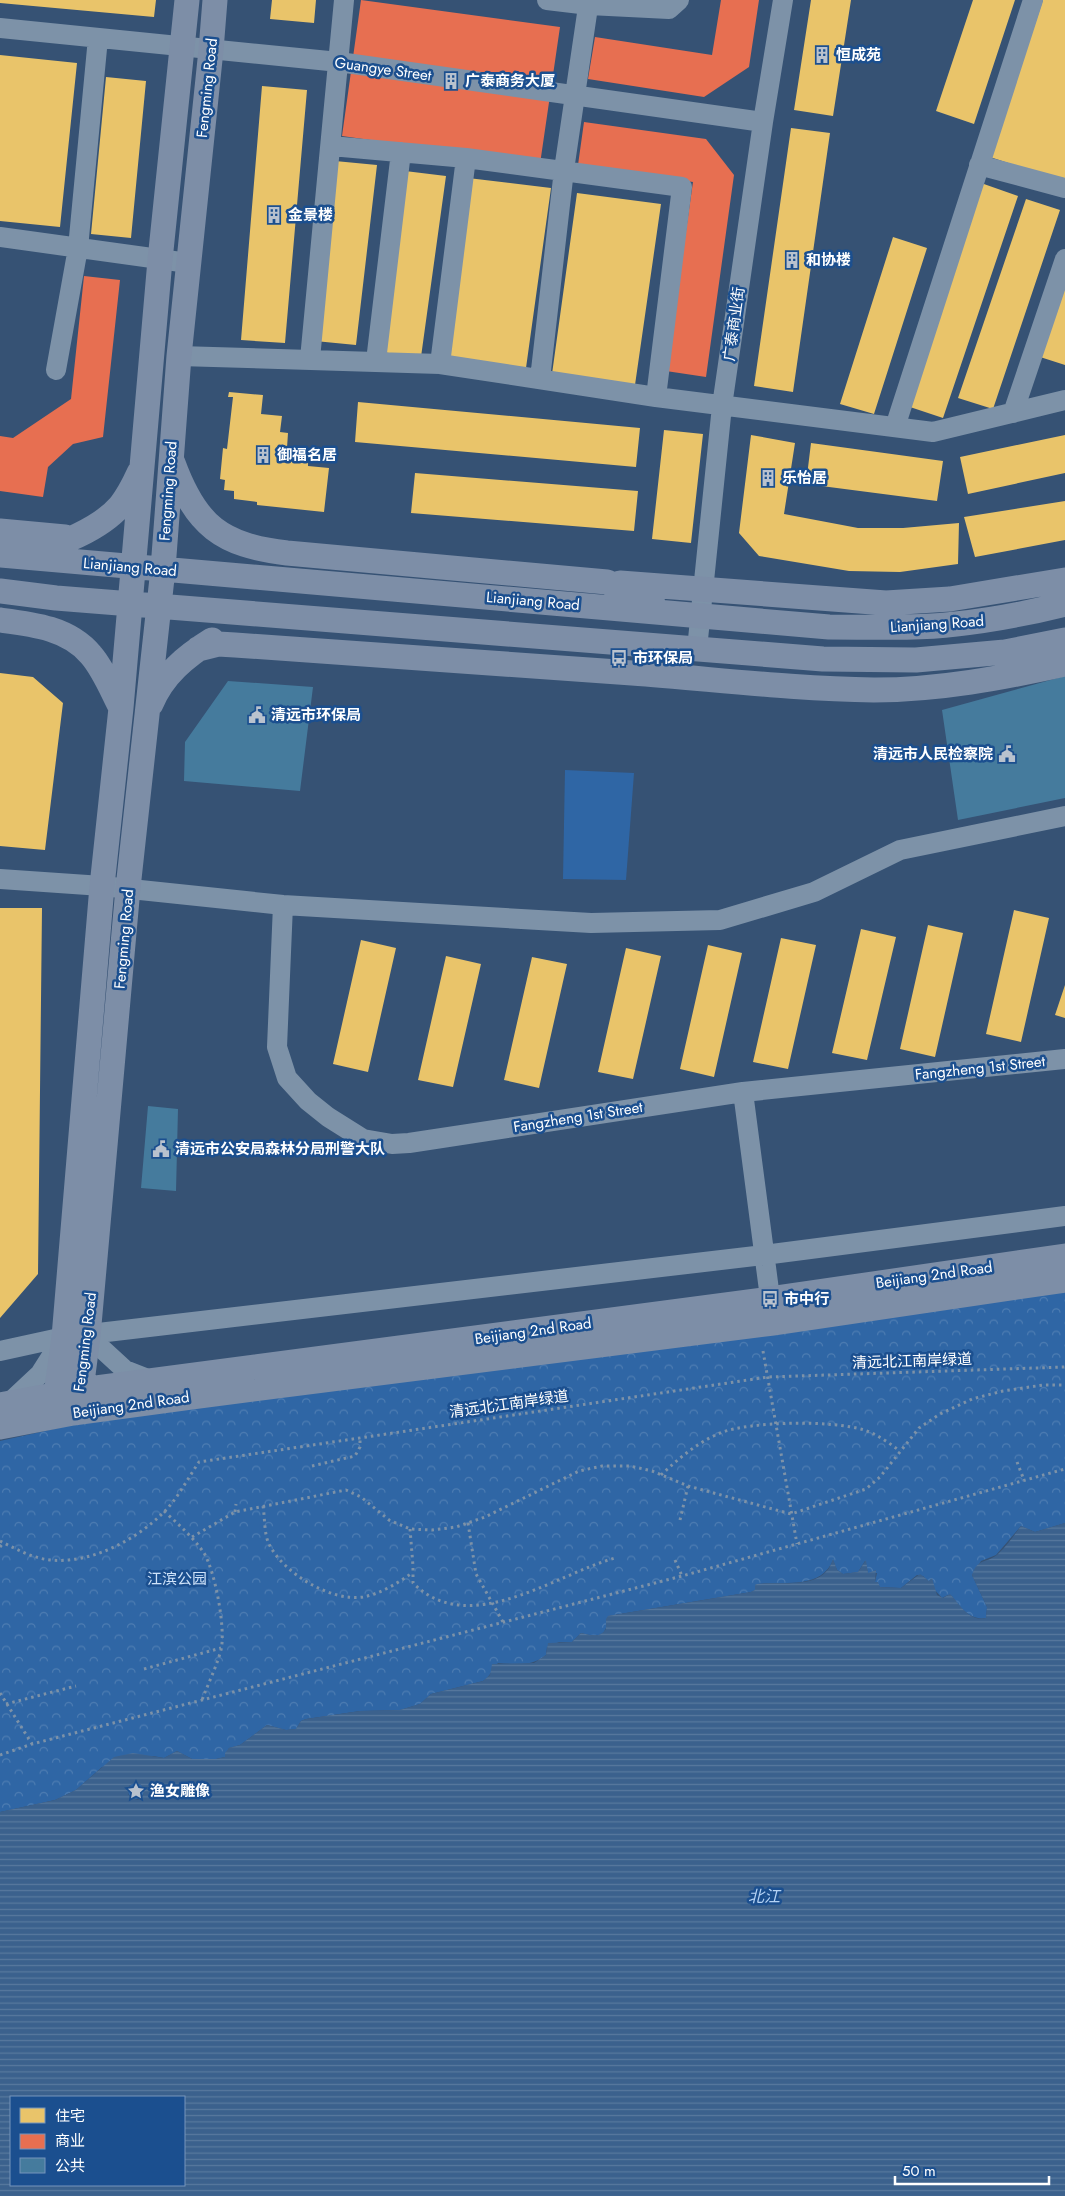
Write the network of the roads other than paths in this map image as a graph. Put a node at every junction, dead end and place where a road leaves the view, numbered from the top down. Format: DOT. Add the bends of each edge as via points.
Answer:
graph roads {
  1 [pos="186,0"];
  2 [pos="215,0"];
  3 [pos="344,0"];
  4 [pos="547,0"];
  5 [pos="679,0"];
  6 [pos="782,0"];
  7 [pos="1033,0"];
  8 [pos="589,2"];
  9 [pos="0,28"];
  10 [pos="98,38"];
  11 [pos="183,47"];
  12 [pos="211,50"];
  13 [pos="339,62"];
  14 [pos="574,94"];
  15 [pos="763,122"];
  16 [pos="331,146"];
  17 [pos="400,152"];
  18 [pos="466,158"];
  19 [pos="979,165"];
  20 [pos="564,170"];
  21 [pos="1065,188"];
  22 [pos="0,237"];
  23 [pos="78,248"];
  24 [pos="160,260"];
  25 [pos="1065,260"];
  26 [pos="188,263"];
  27 [pos="179,356"];
  28 [pos="310,359"];
  29 [pos="376,362"];
  30 [pos="440,364"];
  31 [pos="56,370"];
  32 [pos="540,379"];
  33 [pos="656,397"];
  34 [pos="1065,400"];
  35 [pos="722,406"];
  36 [pos="1013,413"];
  37 [pos="895,427"];
  38 [pos="171,458"];
  39 [pos="144,464"];
  40 [pos="0,531"];
  41 [pos="72,538"];
  42 [pos="7,556"];
  43 [pos="134,567"];
  44 [pos="163,569"];
  45 [pos="1065,580"];
  46 [pos="608,582"];
  47 [pos="704,590"];
  48 [pos="0,591"];
  49 [pos="130,603"];
  50 [pos="1065,604"];
  51 [pos="158,606"];
  52 [pos="665,612"];
  53 [pos="267,615"];
  54 [pos="700,615"];
  55 [pos="0,620"];
  56 [pos="1065,640"];
  57 [pos="198,649"];
  58 [pos="697,649"];
  59 [pos="1065,664"];
  60 [pos="121,708"];
  61 [pos="147,710"];
  62 [pos="1065,816"];
  63 [pos="0,879"];
  64 [pos="102,886"];
  65 [pos="128,888"];
  66 [pos="283,905"];
  67 [pos="1065,1059"];
  68 [pos="743,1092"];
  69 [pos="1065,1216"];
  70 [pos="764,1255"];
  71 [pos="1065,1256"];
  72 [pos="1065,1280"];
  73 [pos="770,1299"];
  74 [pos="773,1324"];
  75 [pos="76,1336"];
  76 [pos="0,1350"];
  77 [pos="155,1382"];
  78 [pos="70,1399"];
  79 [pos="5,1404"];
  80 [pos="0,1427"];
  1 -- 11 [label="main road, Fengming Road"];
  2 -- 12 [label="main road, Fengming Road"];
  3 -- 13 [label="street"];
  4 -- 8 [label="street"];
  5 -- 8 [label="street" via="669,9"];
  6 -- 15 [label="street, 广泰商业街"];
  7 -- 19 [label="street"];
  8 -- 14 [label="street"];
  9 -- 10 [label="street, Guangye Street"];
  10 -- 11 [label="street, Guangye Street"];
  10 -- 23 [label="street"];
  11 -- 12 [label="street, Guangye Street"];
  11 -- 24 [label="main road, Fengming Road"];
  12 -- 13 [label="street, Guangye Street"];
  12 -- 26 [label="main road, Fengming Road"];
  13 -- 14 [label="street, Guangye Street"];
  13 -- 16 [label="street"];
  14 -- 15 [label="street, Guangye Street"];
  14 -- 20 [label="street"];
  15 -- 35 [label="street, 广泰商业街"];
  16 -- 17 [label="street"];
  16 -- 28 [label="street"];
  17 -- 18 [label="street"];
  17 -- 29 [label="street"];
  18 -- 20 [label="street"];
  18 -- 30 [label="street"];
  19 -- 21 [label="street"];
  19 -- 37 [label="street"];
  20 -- 32 [label="street"];
  20 -- 33 [label="street" via="682,187"];
  22 -- 23 [label="street"];
  23 -- 24 [label="street"];
  23 -- 31 [label="street"];
  24 -- 26 [label="street"];
  24 -- 39 [label="main road, Fengming Road"];
  25 -- 36 [label="street"];
  26 -- 27 [label="main road, Fengming Road"];
  27 -- 28 [label="street"];
  27 -- 38 [label="main road, Fengming Road"];
  28 -- 29 [label="street"];
  29 -- 30 [label="street"];
  30 -- 32 [label="street"];
  32 -- 33 [label="street"];
  33 -- 35 [label="street"];
  34 -- 36 [label="street"];
  35 -- 37 [label="street"];
  35 -- 47 [label="street, 广泰商业街"];
  36 -- 37 [label="street" via="933,432"];
  38 -- 44 [label="main road, Fengming Road"];
  38 -- 46 [label="main road, Lianjiang Road" via="187,497 201,517 236,543 258,550"];
  39 -- 41 [label="main road" via="119,506"];
  39 -- 43 [label="main road, Fengming Road"];
  40 -- 41 [label="main road, Lianjiang Road"];
  41 -- 42 [label="main road" via="44,550"];
  42 -- 43 [label="main road, Lianjiang Road"];
  43 -- 44 [label="main road, Lianjiang Road"];
  43 -- 49 [label="main road, Fengming Road"];
  44 -- 51 [label="main road, Fengming Road"];
  44 -- 52 [label="main road, Lianjiang Road"];
  45 -- 47 [label="main road, Lianjiang Road" via="950,598 886,603"];
  46 -- 47 [label="main road, Lianjiang Road"];
  46 -- 52 [label="main road"];
  47 -- 54 [label="street, 广泰商业街"];
  48 -- 49 [label="main road"];
  49 -- 51 [label="main road"];
  49 -- 60 [label="main road, Fengming Road"];
  50 -- 54 [label="main road, Lianjiang Road" via="1010,617 954,625 885,628"];
  51 -- 53 [label="main road"];
  51 -- 61 [label="main road, Fengming Road"];
  52 -- 54 [label="main road, Lianjiang Road"];
  53 -- 57 [label="main road" via="217,636"];
  53 -- 58 [label="main road"];
  54 -- 58 [label="street, 广泰商业街"];
  55 -- 60 [label="main road" via="36,624 70,638 91,654"];
  56 -- 58 [label="main road" via="1005,652 916,660 823,659"];
  57 -- 59 [label="main road" via="218,644 235,645 806,688 876,690 938,687 1004,678"];
  57 -- 61 [label="main road" via="178,665 157,690"];
  60 -- 64 [label="main road, Fengming Road"];
  61 -- 65 [label="main road, Fengming Road"];
  62 -- 66 [label="street" via="900,850 814,892 720,920 591,923"];
  63 -- 64 [label="street"];
  64 -- 65 [label="street"];
  64 -- 75 [label="main road, Fengming Road"];
  65 -- 66 [label="street"];
  65 -- 75 [label="main road, Fengming Road"];
  66 -- 68 [label="street, Fangzheng 1st Street" via="277,1048 287,1078 308,1101 363,1139 409,1143"];
  67 -- 68 [label="street, Fangzheng 1st Street"];
  68 -- 70 [label="street"];
  69 -- 70 [label="street"];
  70 -- 73 [label="street"];
  70 -- 75 [label="street"];
  71 -- 73 [label="main road, Beijiang 2nd Road"];
  72 -- 74 [label="main road, Beijiang 2nd Road"];
  73 -- 74 [label="street"];
  73 -- 77 [label="main road, Beijiang 2nd Road"];
  74 -- 78 [label="main road, Beijiang 2nd Road" via="519,1354"];
  75 -- 76 [label="street"];
  75 -- 77 [label="street" via="126,1370"];
  75 -- 78 [label="main road, Fengming Road"];
  75 -- 79 [label="street" via="40,1374"];
  77 -- 78 [label="main road, Beijiang 2nd Road"];
  78 -- 79 [label="main road, Beijiang 2nd Road"];
  78 -- 80 [label="main road, Beijiang 2nd Road"];
}
